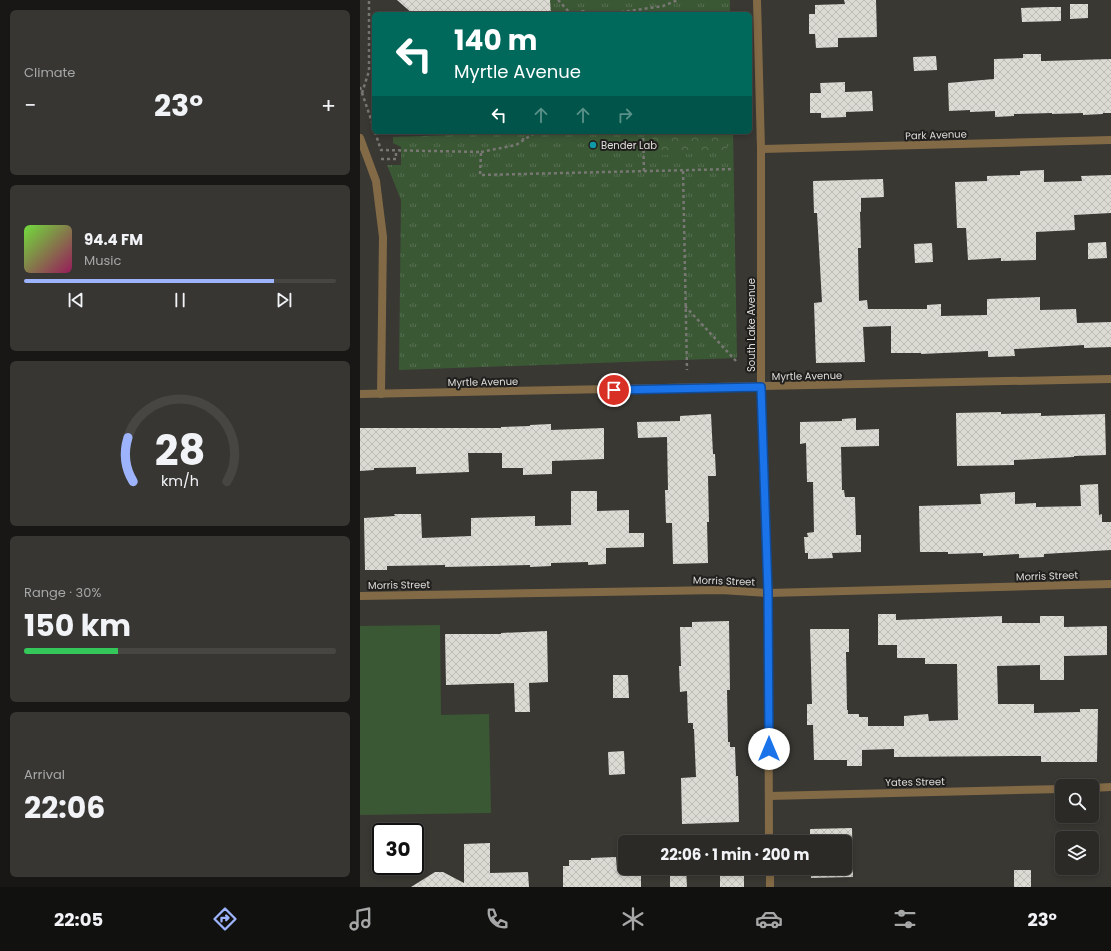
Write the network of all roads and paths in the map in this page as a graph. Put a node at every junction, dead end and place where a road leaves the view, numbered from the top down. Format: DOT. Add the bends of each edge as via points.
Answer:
graph roads {
  1 [pos="370,0"];
  2 [pos="558,0"];
  3 [pos="678,0"];
  4 [pos="757,0"];
  5 [pos="670,2"];
  6 [pos="569,12"];
  7 [pos="622,12"];
  8 [pos="360,87"];
  9 [pos="362,93"];
  10 [pos="372,122"];
  11 [pos="376,134"];
  12 [pos="523,134"];
  13 [pos="533,134"];
  14 [pos="643,134"];
  15 [pos="360,138"];
  16 [pos="523,140"];
  17 [pos="1111,140"];
  18 [pos="761,149"];
  19 [pos="396,150"];
  20 [pos="481,152"];
  21 [pos="378,160"];
  22 [pos="734,169"];
  23 [pos="683,171"];
  24 [pos="644,172"];
  25 [pos="685,306"];
  26 [pos="736,361"];
  27 [pos="687,370"];
  28 [pos="1111,379"];
  29 [pos="761,387"];
  30 [pos="360,394"];
  31 [pos="380,394"];
  32 [pos="1111,584"];
  33 [pos="768,593"];
  34 [pos="360,596"];
  35 [pos="1111,787"];
  36 [pos="1099,788"];
  37 [pos="1055,789"];
  38 [pos="769,796"];
  39 [pos="769,835"];
  40 [pos="770,875"];
  41 [pos="770,887"];
  1 -- 9 [label="path" via="369,71"];
  2 -- 6 [label="path"];
  3 -- 5 [label="path"];
  4 -- 18 [label="street, South Lake Avenue"];
  5 -- 7 [label="path" via="663,6"];
  8 -- 9 [label="path"];
  9 -- 10 [label="path"];
  11 -- 19 [label="path" via="381,150"];
  12 -- 16 [label="path"];
  13 -- 16 [label="path"];
  14 -- 24 [label="path"];
  15 -- 31 [label="street" via="376,181 383,236"];
  16 -- 20 [label="path" via="516,145"];
  17 -- 18 [label="street, Park Avenue"];
  18 -- 29 [label="street, South Lake Avenue"];
  19 -- 20 [label="path"];
  19 -- 21 [label="path" via="396,159"];
  20 -- 24 [label="path" via="480,175"];
  22 -- 23 [label="path"];
  23 -- 24 [label="path"];
  23 -- 25 [label="path"];
  25 -- 26 [label="path"];
  25 -- 27 [label="path"];
  28 -- 29 [label="street, Myrtle Avenue"];
  29 -- 31 [label="street, Myrtle Avenue"];
  29 -- 33 [label="street, South Lake Avenue"];
  30 -- 31 [label="street, Myrtle Avenue"];
  32 -- 33 [label="street, Morris Street"];
  33 -- 34 [label="street, Morris Street" via="721,590"];
  33 -- 38 [label="street, South Lake Avenue"];
  35 -- 36 [label="street"];
  37 -- 38 [label="street, Yates Street"];
  38 -- 39 [label="street, South Lake Avenue"];
  40 -- 41 [label="street"];
}
